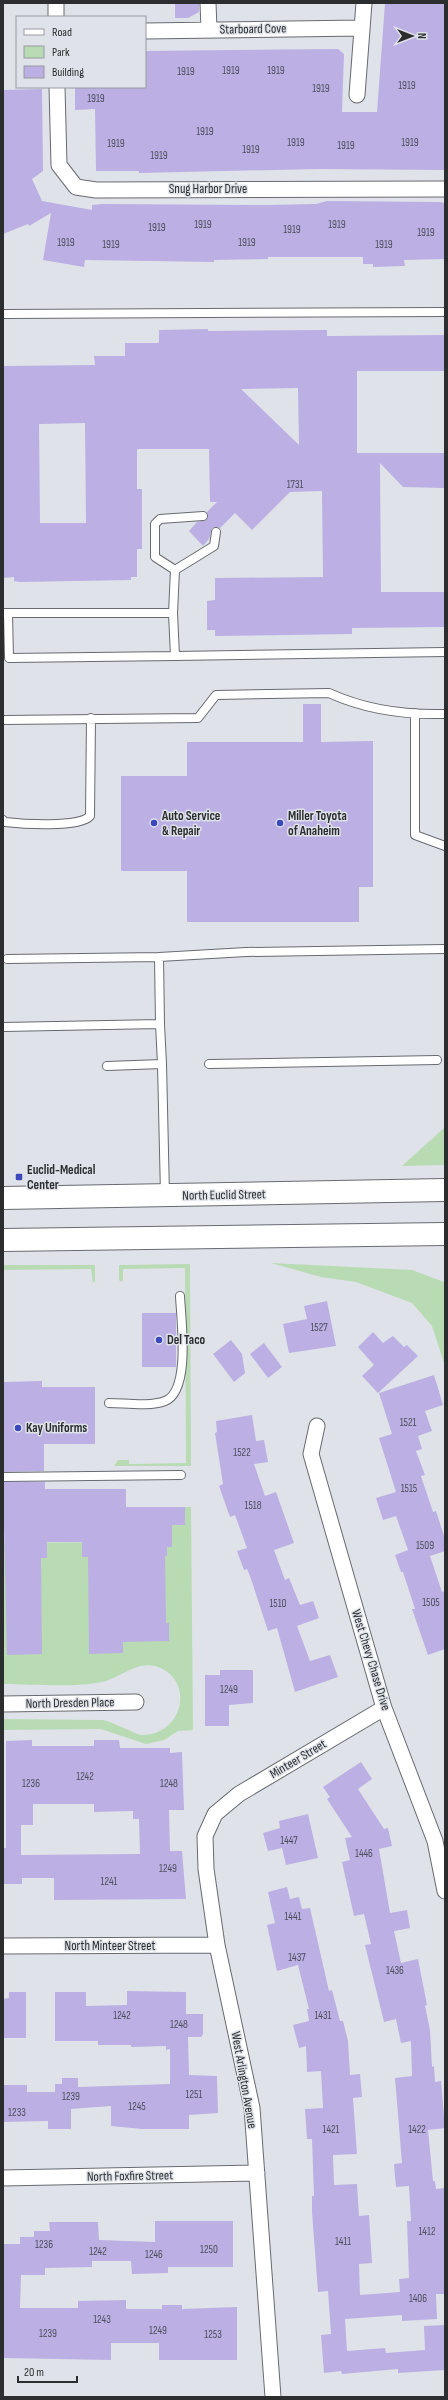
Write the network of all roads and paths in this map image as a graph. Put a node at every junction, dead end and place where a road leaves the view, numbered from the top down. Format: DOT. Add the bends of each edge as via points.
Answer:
graph roads {
  1 [pos="56,3"];
  2 [pos="208,3"];
  3 [pos="364,3"];
  4 [pos="56,16"];
  5 [pos="361,28"];
  6 [pos="209,29"];
  7 [pos="146,31"];
  8 [pos="57,88"];
  9 [pos="357,95"];
  10 [pos="445,189"];
  11 [pos="445,312"];
  12 [pos="3,314"];
  13 [pos="203,516"];
  14 [pos="216,532"];
  15 [pos="175,570"];
  16 [pos="6,613"];
  17 [pos="173,613"];
  18 [pos="445,652"];
  19 [pos="175,656"];
  20 [pos="415,713"];
  21 [pos="445,714"];
  22 [pos="91,718"];
  23 [pos="3,720"];
  24 [pos="3,820"];
  25 [pos="445,846"];
  26 [pos="445,948"];
  27 [pos="159,957"];
  28 [pos="8,959"];
  29 [pos="160,1024"];
  30 [pos="3,1027"];
  31 [pos="437,1060"];
  32 [pos="162,1064"];
  33 [pos="209,1064"];
  34 [pos="107,1066"];
  35 [pos="445,1190"];
  36 [pos="164,1196"];
  37 [pos="3,1198"];
  38 [pos="445,1234"];
  39 [pos="3,1240"];
  40 [pos="180,1296"];
  41 [pos="109,1403"];
  42 [pos="317,1426"];
  43 [pos="181,1475"];
  44 [pos="3,1477"];
  45 [pos="136,1702"];
  46 [pos="3,1704"];
  47 [pos="384,1708"];
  48 [pos="215,1814"];
  49 [pos="445,1891"];
  50 [pos="217,1945"];
  51 [pos="3,1946"];
  52 [pos="257,2173"];
  53 [pos="3,2178"];
  54 [pos="273,2397"];
  1 -- 4 [label="street"];
  2 -- 6 [label="street"];
  3 -- 5 [label="street"];
  5 -- 6 [label="street, Starboard Cove"];
  5 -- 9 [label="street"];
  6 -- 7 [label="street, Starboard Cove"];
  8 -- 10 [label="street, Snug Harbor Drive" via="59,165 76,187 96,190"];
  11 -- 12 [label="lane"];
  13 -- 15 [label="lane" via="160,519 155,524 155,557"];
  14 -- 15 [label="lane" via="214,546"];
  15 -- 17 [label="lane"];
  16 -- 17 [label="lane"];
  16 -- 19 [label="lane" via="9,658"];
  17 -- 19 [label="lane"];
  18 -- 19 [label="lane"];
  20 -- 21 [label="lane"];
  20 -- 22 [label="lane" via="389,711 346,701 329,693 216,695 198,718"];
  20 -- 25 [label="lane" via="415,835"];
  22 -- 23 [label="lane"];
  22 -- 24 [label="lane" via="90,816 79,822 21,824"];
  26 -- 27 [label="lane" via="246,952"];
  27 -- 28 [label="lane"];
  27 -- 29 [label="lane"];
  29 -- 30 [label="lane"];
  29 -- 32 [label="lane"];
  31 -- 33 [label="lane"];
  32 -- 34 [label="lane"];
  32 -- 36 [label="lane"];
  35 -- 36 [label="main road, North Euclid Street"];
  36 -- 37 [label="main road, North Euclid Street"];
  38 -- 39 [label="main road"];
  40 -- 41 [label="lane" via="182,1372 172,1397 160,1403"];
  42 -- 47 [label="street, West Chevy Chase Drive" via="311,1454"];
  43 -- 44 [label="lane"];
  45 -- 46 [label="street, North Dresden Place"];
  47 -- 48 [label="street, Minteer Street" via="239,1794"];
  47 -- 49 [label="street, West Chevy Chase Drive" via="434,1841"];
  48 -- 50 [label="street, West Arlington Avenue" via="205,1836 206,1868"];
  50 -- 51 [label="street, North Minteer Street"];
  50 -- 52 [label="street, West Arlington Avenue" via="252,2108"];
  52 -- 53 [label="street, North Foxfire Street"];
  52 -- 54 [label="street, West Arlington Avenue"];
}
